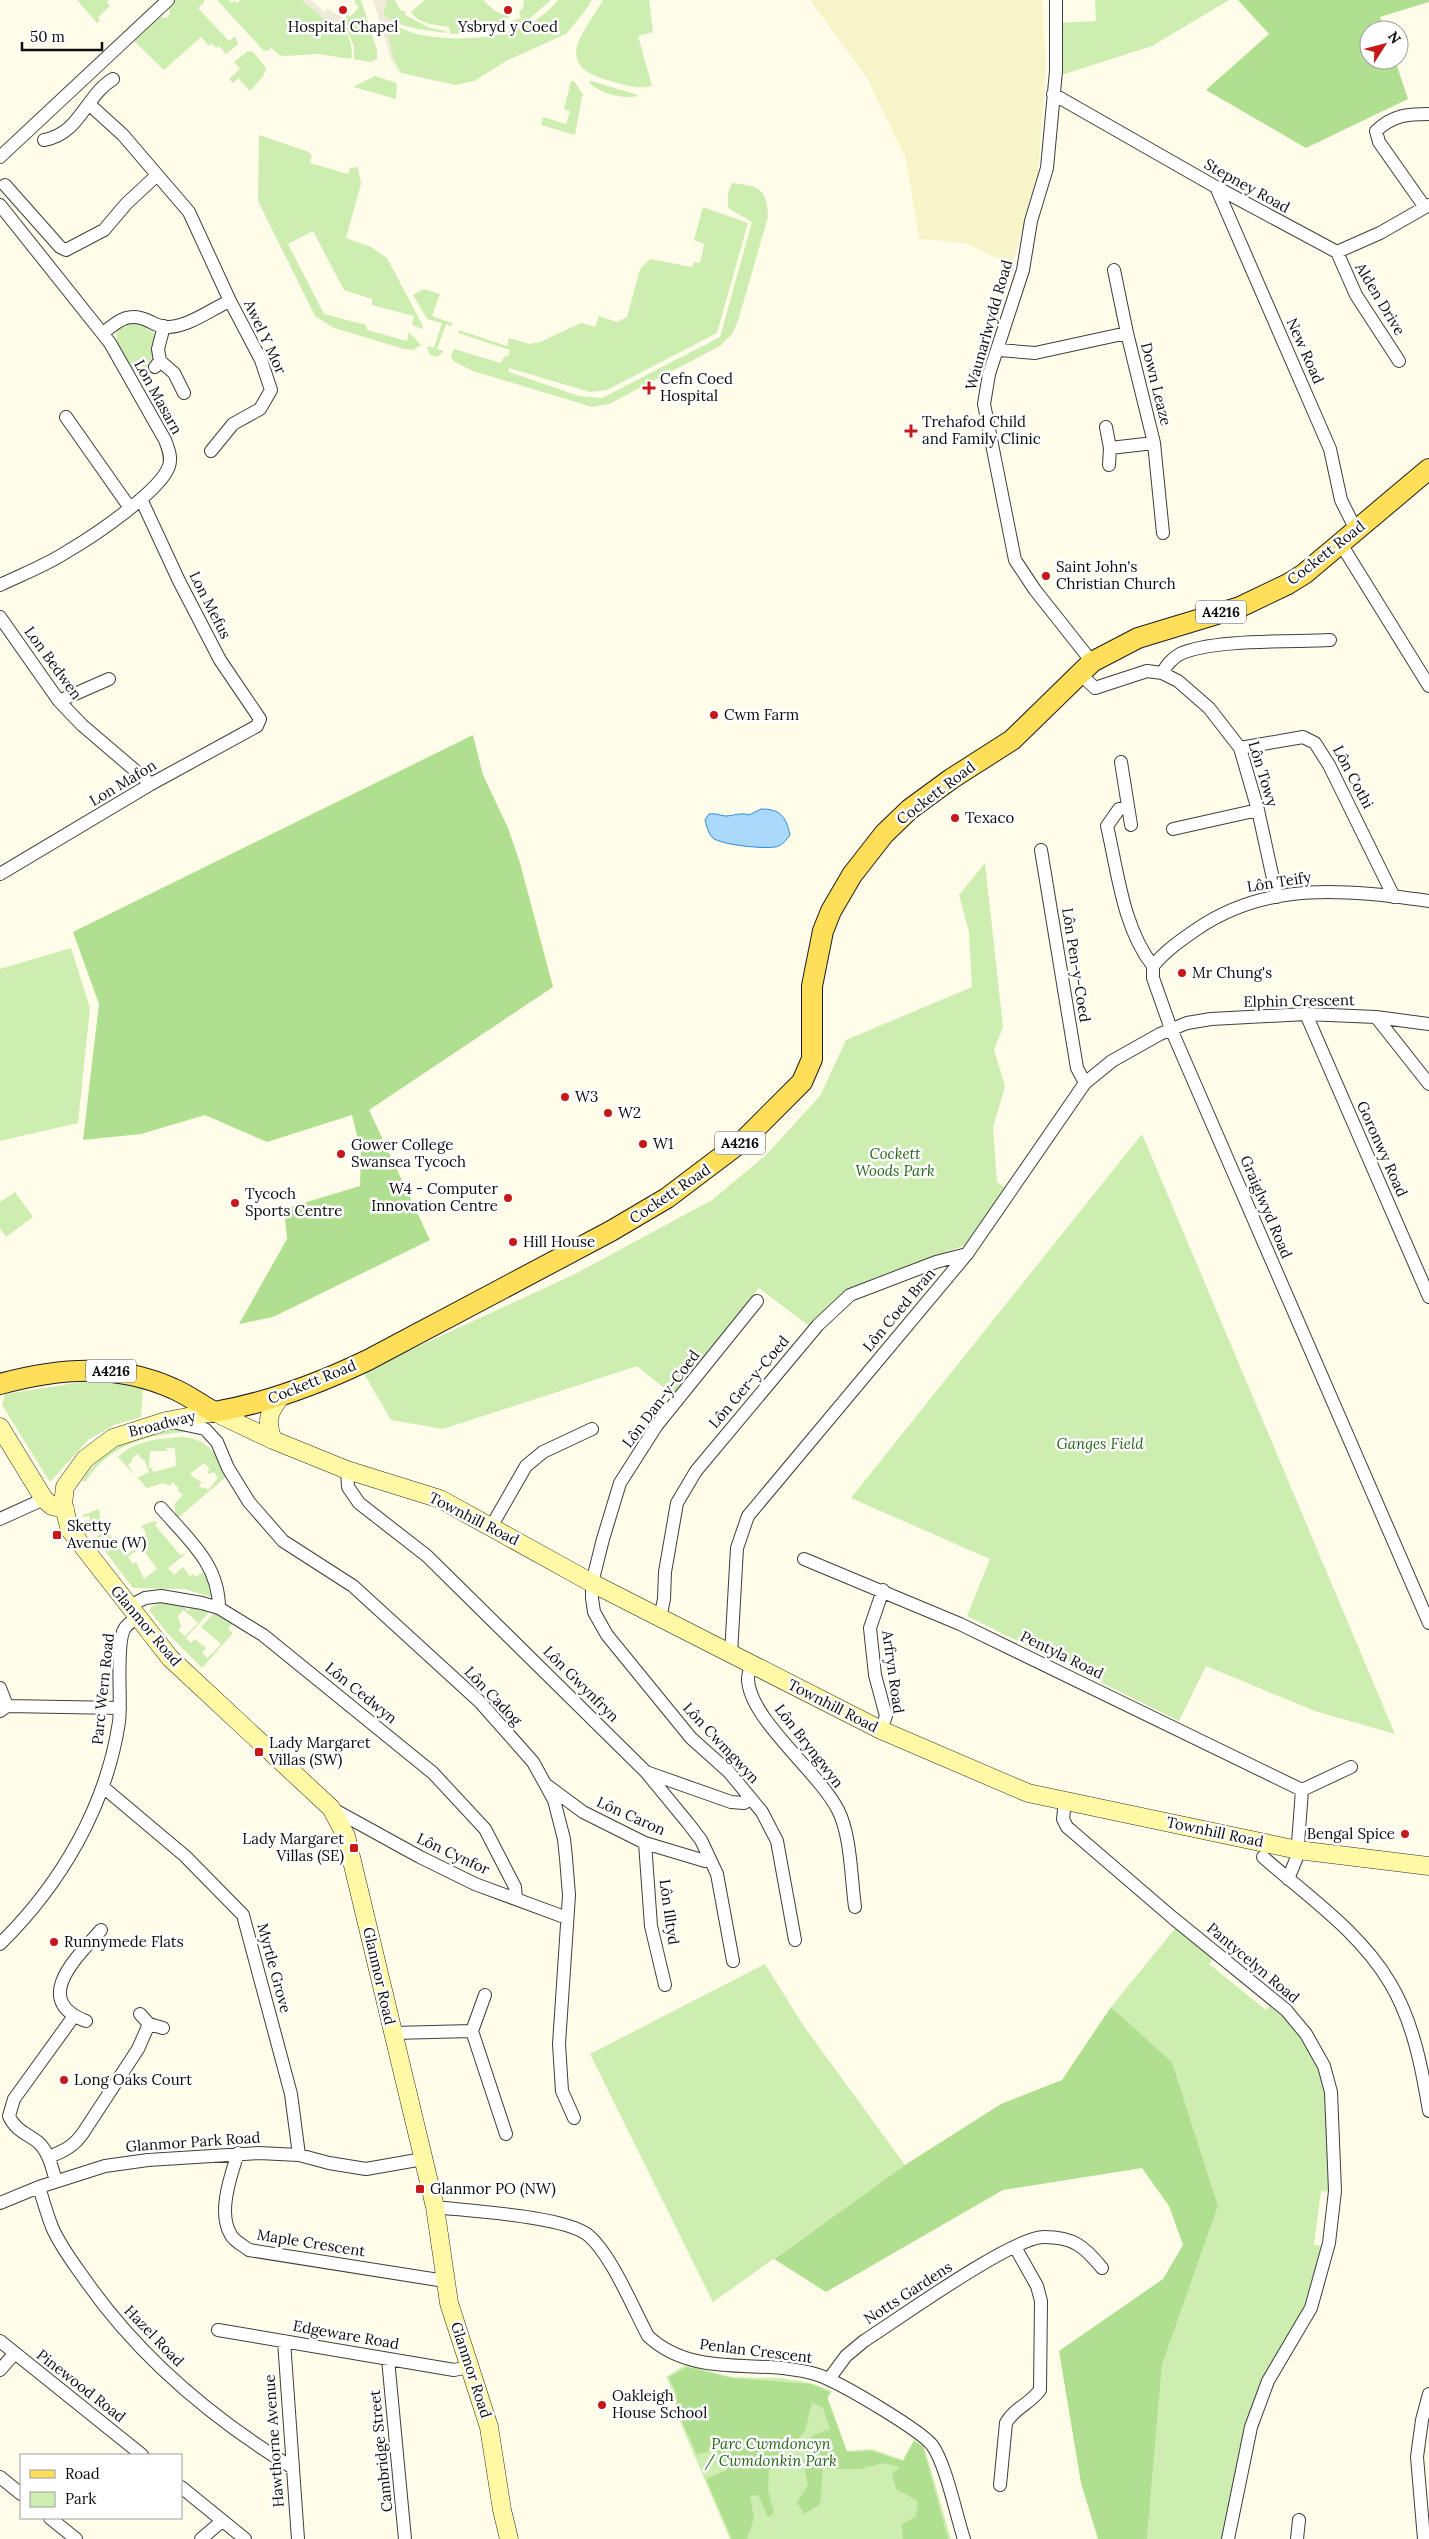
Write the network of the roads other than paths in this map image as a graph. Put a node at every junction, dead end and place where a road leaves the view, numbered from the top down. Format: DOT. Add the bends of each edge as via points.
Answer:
graph roads {
  1 [pos="168,0"];
  2 [pos="1056,0"];
  3 [pos="113,79"];
  4 [pos="1053,94"];
  5 [pos="90,105"];
  6 [pos="1429,114"];
  7 [pos="44,140"];
  8 [pos="0,157"];
  9 [pos="156,176"];
  10 [pos="5,185"];
  11 [pos="1216,188"];
  12 [pos="0,205"];
  13 [pos="1427,206"];
  14 [pos="1337,252"];
  15 [pos="1114,270"];
  16 [pos="230,301"];
  17 [pos="164,326"];
  18 [pos="103,333"];
  19 [pos="1126,333"];
  20 [pos="999,350"];
  21 [pos="1399,361"];
  22 [pos="184,393"];
  23 [pos="66,417"];
  24 [pos="1106,427"];
  25 [pos="1154,443"];
  26 [pos="1110,448"];
  27 [pos="211,451"];
  28 [pos="1109,465"];
  29 [pos="1429,469"];
  30 [pos="141,499"];
  31 [pos="130,508"];
  32 [pos="1356,530"];
  33 [pos="1163,533"];
  34 [pos="1341,544"];
  35 [pos="0,585"];
  36 [pos="0,617"];
  37 [pos="1330,640"];
  38 [pos="1086,667"];
  39 [pos="1162,673"];
  40 [pos="109,679"];
  41 [pos="1429,686"];
  42 [pos="1095,688"];
  43 [pos="59,701"];
  44 [pos="260,719"];
  45 [pos="1240,748"];
  46 [pos="1121,762"];
  47 [pos="151,784"];
  48 [pos="1127,806"];
  49 [pos="1258,810"];
  50 [pos="1130,826"];
  51 [pos="1173,829"];
  52 [pos="1041,850"];
  53 [pos="0,874"];
  54 [pos="1278,897"];
  55 [pos="1394,897"];
  56 [pos="1429,901"];
  57 [pos="1154,966"];
  58 [pos="1306,1014"];
  59 [pos="1376,1017"];
  60 [pos="1429,1024"];
  61 [pos="1171,1029"];
  62 [pos="1085,1083"];
  63 [pos="1429,1084"];
  64 [pos="968,1254"];
  65 [pos="1429,1298"];
  66 [pos="757,1301"];
  67 [pos="0,1384"];
  68 [pos="173,1389"];
  69 [pos="282,1395"];
  70 [pos="239,1408"];
  71 [pos="214,1412"];
  72 [pos="162,1422"];
  73 [pos="592,1430"];
  74 [pos="2,1436"];
  75 [pos="273,1440"];
  76 [pos="348,1470"];
  77 [pos="44,1499"];
  78 [pos="161,1508"];
  79 [pos="65,1509"];
  80 [pos="0,1519"];
  81 [pos="491,1527"];
  82 [pos="804,1559"];
  83 [pos="592,1583"];
  84 [pos="883,1590"];
  85 [pos="219,1608"];
  86 [pos="132,1612"];
  87 [pos="660,1618"];
  88 [pos="1429,1623"];
  89 [pos="731,1654"];
  90 [pos="751,1664"];
  91 [pos="0,1688"];
  92 [pos="120,1708"];
  93 [pos="4,1709"];
  94 [pos="881,1730"];
  95 [pos="1351,1767"];
  96 [pos="646,1772"];
  97 [pos="546,1785"];
  98 [pos="103,1787"];
  99 [pos="1302,1790"];
  100 [pos="751,1799"];
  101 [pos="1065,1802"];
  102 [pos="331,1808"];
  103 [pos="645,1843"];
  104 [pos="1298,1850"];
  105 [pos="1263,1857"];
  106 [pos="710,1860"];
  107 [pos="1429,1866"];
  108 [pos="1288,1879"];
  109 [pos="516,1898"];
  110 [pos="856,1907"];
  111 [pos="567,1918"];
  112 [pos="101,1930"];
  113 [pos="795,1940"];
  114 [pos="0,1944"];
  115 [pos="733,1961"];
  116 [pos="665,1984"];
  117 [pos="485,1995"];
  118 [pos="140,2014"];
  119 [pos="149,2024"];
  120 [pos="163,2028"];
  121 [pos="472,2031"];
  122 [pos="393,2033"];
  123 [pos="1429,2111"];
  124 [pos="574,2118"];
  125 [pos="506,2134"];
  126 [pos="238,2153"];
  127 [pos="299,2155"];
  128 [pos="49,2157"];
  129 [pos="423,2159"];
  130 [pos="56,2181"];
  131 [pos="39,2187"];
  132 [pos="0,2204"];
  133 [pos="435,2207"];
  134 [pos="1015,2247"];
  135 [pos="1102,2268"];
  136 [pos="445,2281"];
  137 [pos="218,2330"];
  138 [pos="0,2341"];
  139 [pos="284,2341"];
  140 [pos="14,2354"];
  141 [pos="388,2359"];
  142 [pos="469,2367"];
  143 [pos="0,2370"];
  144 [pos="829,2379"];
  145 [pos="1429,2394"];
  146 [pos="141,2454"];
  147 [pos="293,2468"];
  148 [pos="0,2477"];
  149 [pos="1000,2485"];
  150 [pos="182,2488"];
  151 [pos="20,2493"];
  152 [pos="51,2519"];
  153 [pos="1299,2520"];
  154 [pos="222,2521"];
  155 [pos="76,2539"];
  156 [pos="201,2539"];
  157 [pos="245,2539"];
  158 [pos="298,2539"];
  159 [pos="406,2539"];
  160 [pos="509,2539"];
  161 [pos="964,2539"];
  162 [pos="1228,2539"];
  163 [pos="1297,2539"];
  164 [pos="1424,2539"];
  1 -- 8 [label="street"];
  2 -- 4 [label="street, Waunarlwydd Road"];
  3 -- 5 [label="street" via="103,85"];
  4 -- 11 [label="street, Stepney Road"];
  4 -- 20 [label="street, Waunarlwydd Road" via="1047,168"];
  5 -- 7 [label="street" via="71,128"];
  5 -- 9 [label="street, Awel Y Mor" via="123,135"];
  6 -- 13 [label="street" via="1408,113 1385,122 1376,131 1379,142"];
  9 -- 10 [label="street" via="104,230 66,250"];
  9 -- 16 [label="street, Awel Y Mor" via="176,194 189,212"];
  11 -- 14 [label="street, Stepney Road"];
  11 -- 32 [label="street, New Road" via="1330,449 1341,500"];
  12 -- 18 [label="street, Lon Masarn"];
  13 -- 14 [label="street" via="1380,233"];
  14 -- 21 [label="street, Alden Drive" via="1356,295"];
  15 -- 19 [label="street, Down Leaze"];
  16 -- 17 [label="street, Awel Y Mor" via="188,322"];
  16 -- 27 [label="street, Awel Y Mor" via="260,360 271,390 260,409 232,424"];
  17 -- 18 [label="street" via="140,316 125,318"];
  17 -- 22 [label="street" via="157,364 174,373"];
  18 -- 30 [label="street, Lon Masarn" via="170,452 170,465 163,477"];
  19 -- 20 [label="street" via="1035,353"];
  19 -- 25 [label="street, Down Leaze"];
  20 -- 38 [label="street, Waunarlwydd Road" via="989,374 984,404 1015,560"];
  23 -- 31 [label="street"];
  24 -- 26 [label="street"];
  25 -- 26 [label="street, Down Leaze"];
  25 -- 33 [label="street, Down Leaze"];
  26 -- 28 [label="street"];
  29 -- 32 [label="main road, Cockett Road / A4216"];
  30 -- 31 [label="street, Lon Masarn"];
  30 -- 44 [label="street, Lon Mefus" via="178,581 220,660"];
  31 -- 35 [label="street, Lon Masarn" via="68,552"];
  32 -- 34 [label="main road, Cockett Road / A4216"];
  34 -- 38 [label="main road, Cockett Road / A4216" via="1288,584 1240,607 1138,638"];
  34 -- 41 [label="street"];
  36 -- 43 [label="street, Lon Bedwen"];
  37 -- 39 [label="street" via="1195,650 1172,659"];
  38 -- 42 [label="street, Waunarlwydd Road"];
  38 -- 69 [label="main road, Cockett Road / A4216" via="1012,740 910,809 855,869 832,911 819,944 812,986 813,1053 810,1067 802,1082 746,1139 672,1194 624,1224 368,1360"];
  39 -- 42 [label="street, Lôn Towy" via="1147,670"];
  39 -- 45 [label="street, Lôn Towy" via="1196,694"];
  40 -- 43 [label="street"];
  43 -- 47 [label="street, Lon Bedwen"];
  44 -- 47 [label="street, Lon Mafon" via="257,726"];
  45 -- 49 [label="street, Lôn Towy"];
  45 -- 55 [label="street, Lôn Cothi" via="1303,737 1315,743"];
  46 -- 48 [label="street"];
  47 -- 53 [label="street, Lon Mafon"];
  48 -- 50 [label="street"];
  48 -- 57 [label="street, Graiglwyd Road" via="1119,809 1107,826 1132,930 1144,955"];
  49 -- 51 [label="street"];
  49 -- 54 [label="street, Lôn Towy"];
  52 -- 62 [label="street, Lôn Pen-y-Coed" via="1077,1068"];
  54 -- 55 [label="street, Lôn Teify" via="1333,891"];
  54 -- 57 [label="street, Lôn Teify" via="1242,904 1225,912 1176,943"];
  55 -- 56 [label="street, Lôn Teify"];
  57 -- 61 [label="street, Graiglwyd Road" via="1153,978"];
  58 -- 59 [label="street, Elphin Crescent"];
  58 -- 61 [label="street, Elphin Crescent" via="1211,1019"];
  58 -- 65 [label="street, Goronwy Road"];
  59 -- 60 [label="street, Elphin Crescent"];
  59 -- 63 [label="street"];
  61 -- 62 [label="street, Lôn Coed Bran" via="1131,1049"];
  61 -- 88 [label="street, Graiglwyd Road"];
  62 -- 64 [label="street, Lôn Coed Bran"];
  64 -- 87 [label="street, Lôn Ger-y-Coed" via="936,1262 850,1295 818,1325 696,1471 677,1504 664,1572"];
  64 -- 89 [label="street, Lôn Coed Bran" via="748,1516 737,1548"];
  66 -- 83 [label="street, Lôn Dan-y-Coed" via="657,1425 620,1483"];
  67 -- 68 [label="main road, A4216" via="38,1374 84,1370 116,1371"];
  68 -- 70 [label="main road, A4216"];
  68 -- 71 [label="main road, A4216"];
  69 -- 70 [label="main road, Cockett Road / A4216"];
  69 -- 75 [label="street" via="268,1416"];
  70 -- 71 [label="main road, Cockett Road / A4216"];
  71 -- 72 [label="street, Broadway"];
  71 -- 75 [label="street, Townhill Road"];
  72 -- 79 [label="street, Broadway" via="119,1435 93,1452 68,1480 63,1492"];
  72 -- 97 [label="street, Lôn Cadog" via="190,1424 205,1429 217,1442 228,1468 249,1502 283,1541 353,1586 480,1702 533,1762"];
  73 -- 81 [label="street" via="543,1452 526,1466"];
  74 -- 77 [label="street"];
  75 -- 76 [label="street, Townhill Road"];
  76 -- 81 [label="street, Townhill Road" via="440,1499"];
  76 -- 96 [label="street, Lôn Gwynfryn" via="348,1487 359,1503 427,1556"];
  77 -- 79 [label="street" via="52,1506"];
  77 -- 80 [label="street"];
  78 -- 85 [label="street" via="206,1560 215,1577"];
  79 -- 86 [label="street, Glanmor Road" via="70,1530"];
  81 -- 83 [label="street, Townhill Road"];
  82 -- 84 [label="street, Pentyla Road"];
  83 -- 87 [label="street, Townhill Road"];
  83 -- 100 [label="street, Lôn Cwmgwyn" via="594,1612 607,1635 692,1738 714,1757"];
  84 -- 94 [label="street, Arfryn Road" via="870,1628 875,1675 886,1716"];
  84 -- 99 [label="street, Pentyla Road"];
  85 -- 86 [label="street, Lôn Cedwyn" via="161,1596 145,1598"];
  85 -- 109 [label="street, Lôn Cedwyn" via="264,1635 433,1773 485,1829 515,1887"];
  86 -- 92 [label="street, Parc Wern Road" via="121,1643"];
  86 -- 102 [label="street, Glanmor Road" via="170,1658"];
  87 -- 89 [label="street, Townhill Road"];
  89 -- 90 [label="street, Townhill Road"];
  90 -- 94 [label="street, Townhill Road"];
  90 -- 110 [label="street, Lôn Bryngwyn" via="748,1679 751,1694 771,1728 822,1785 838,1811 845,1832"];
  91 -- 93 [label="street"];
  92 -- 93 [label="street"];
  92 -- 98 [label="street, Parc Wern Road"];
  94 -- 101 [label="street, Townhill Road" via="1028,1793"];
  95 -- 99 [label="street"];
  96 -- 100 [label="street" via="731,1802 744,1803"];
  96 -- 106 [label="street, Lôn Gwynfryn" via="692,1829"];
  97 -- 103 [label="street, Lôn Caron" via="583,1812"];
  97 -- 111 [label="street, Lôn Cadog" via="554,1800 564,1839 569,1895"];
  98 -- 114 [label="street, Parc Wern Road" via="81,1836 56,1878 33,1909"];
  98 -- 127 [label="street, Myrtle Grove" via="185,1856 243,1915 291,2094"];
  99 -- 104 [label="street"];
  100 -- 113 [label="street, Lôn Cwmgwyn" via="762,1812 777,1841"];
  101 -- 104 [label="street, Townhill Road"];
  101 -- 162 [label="street, Pantycelyn Road" via="1063,1819 1067,1827 1286,2010 1320,2058 1331,2092 1336,2191 1330,2243 1311,2308 1268,2381 1251,2426"];
  102 -- 109 [label="street, Lôn Cynfor" via="475,1884"];
  102 -- 122 [label="street, Glanmor Road" via="346,1836"];
  103 -- 106 [label="street, Lôn Caron"];
  103 -- 116 [label="street, Lôn Illtyd" via="651,1926"];
  104 -- 107 [label="street, Townhill Road"];
  104 -- 108 [label="street"];
  105 -- 108 [label="street"];
  106 -- 115 [label="street, Lôn Gwynfryn" via="717,1874"];
  108 -- 123 [label="street" via="1346,1929 1390,1983 1418,2054"];
  109 -- 111 [label="street, Lôn Cynfor"];
  111 -- 124 [label="street, Lôn Cadog" via="559,2044 562,2091"];
  112 -- 128 [label="street" via="63,1977 58,1989 60,2002 80,2018 14,2099 9,2116 14,2126 39,2143"];
  117 -- 121 [label="street"];
  118 -- 119 [label="street"];
  119 -- 120 [label="street"];
  119 -- 128 [label="street" via="138,2049 84,2133 66,2150"];
  121 -- 122 [label="street"];
  121 -- 125 [label="street"];
  122 -- 129 [label="street, Glanmor Road"];
  126 -- 127 [label="street, Glanmor Park Road"];
  126 -- 130 [label="street, Glanmor Park Road" via="114,2165"];
  126 -- 136 [label="street, Maple Crescent" via="228,2184 226,2220 231,2236 249,2250"];
  127 -- 129 [label="street, Glanmor Park Road" via="366,2169"];
  128 -- 130 [label="street"];
  129 -- 133 [label="street, Glanmor Road"];
  130 -- 131 [label="street, Glanmor Park Road"];
  131 -- 132 [label="street, Glanmor Park Road"];
  131 -- 147 [label="street, Hazel Road" via="52,2227 68,2256 107,2311 144,2353 182,2387"];
  133 -- 136 [label="street, Glanmor Road"];
  133 -- 144 [label="street, Penlan Crescent" via="563,2222 587,2234 603,2252 648,2336 660,2347 688,2359 736,2368 781,2368"];
  134 -- 135 [label="street, Notts Gardens" via="1042,2237 1072,2241 1086,2248"];
  134 -- 144 [label="street, Notts Gardens" via="864,2340 846,2356"];
  134 -- 149 [label="street" via="1037,2286 1041,2301 1040,2390 1035,2398 1011,2414 1006,2423"];
  136 -- 142 [label="street, Glanmor Road"];
  137 -- 139 [label="street, Edgeware Road"];
  138 -- 140 [label="street, Pinewood Road"];
  139 -- 141 [label="street, Edgeware Road"];
  139 -- 147 [label="street, Hawthorne Avenue"];
  140 -- 143 [label="street"];
  140 -- 146 [label="street, Pinewood Road"];
  141 -- 142 [label="street, Edgeware Road" via="454,2370"];
  141 -- 159 [label="street, Cambridge Street"];
  142 -- 160 [label="street, Glanmor Road" via="489,2427"];
  144 -- 161 [label="street, Penlan Crescent" via="922,2436 932,2446"];
  145 -- 164 [label="street" via="1417,2457"];
  147 -- 158 [label="street, Hawthorne Avenue"];
  148 -- 151 [label="street"];
  150 -- 154 [label="street"];
  152 -- 155 [label="street"];
  153 -- 163 [label="street"];
  154 -- 156 [label="street"];
  154 -- 157 [label="street"];
}
